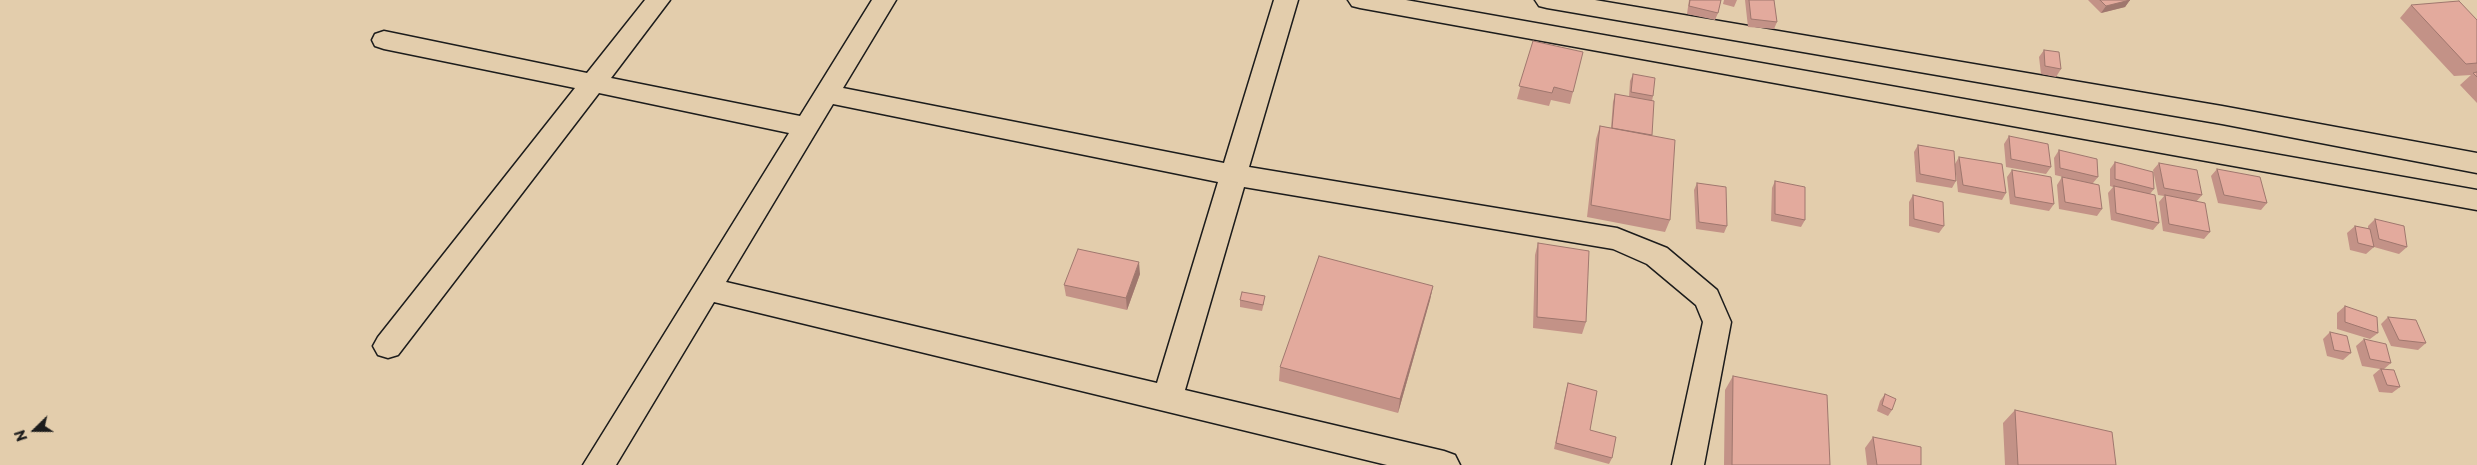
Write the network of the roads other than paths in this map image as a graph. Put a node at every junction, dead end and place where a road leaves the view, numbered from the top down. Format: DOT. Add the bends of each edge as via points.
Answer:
graph roads {
  1 [pos="658,0"];
  2 [pos="884,0"];
  3 [pos="1286,0"];
  4 [pos="1363,0"];
  5 [pos="1548,0"];
  6 [pos="384,40"];
  7 [pos="594,83"];
  8 [pos="827,94"];
  9 [pos="807,127"];
  10 [pos="2226,134"];
  11 [pos="2477,163"];
  12 [pos="1234,175"];
  13 [pos="2477,200"];
  14 [pos="707,289"];
  15 [pos="388,346"];
  16 [pos="1167,399"];
  17 [pos="599,465"];
  18 [pos="1444,465"];
  19 [pos="1688,465"];
  1 -- 7 [label="street"];
  2 -- 8 [label="street"];
  3 -- 12 [label="street"];
  4 -- 10 [label="street"];
  5 -- 10 [label="street"];
  6 -- 7 [label="street"];
  7 -- 9 [label="street"];
  7 -- 15 [label="street"];
  8 -- 9 [label="street"];
  8 -- 12 [label="street"];
  9 -- 14 [label="street"];
  10 -- 11 [label="street"];
  10 -- 13 [label="street"];
  12 -- 16 [label="street"];
  12 -- 19 [label="street" via="1617,239 1657,256 1707,298 1717,322"];
  14 -- 16 [label="street"];
  14 -- 17 [label="street"];
  16 -- 18 [label="street"];
}
